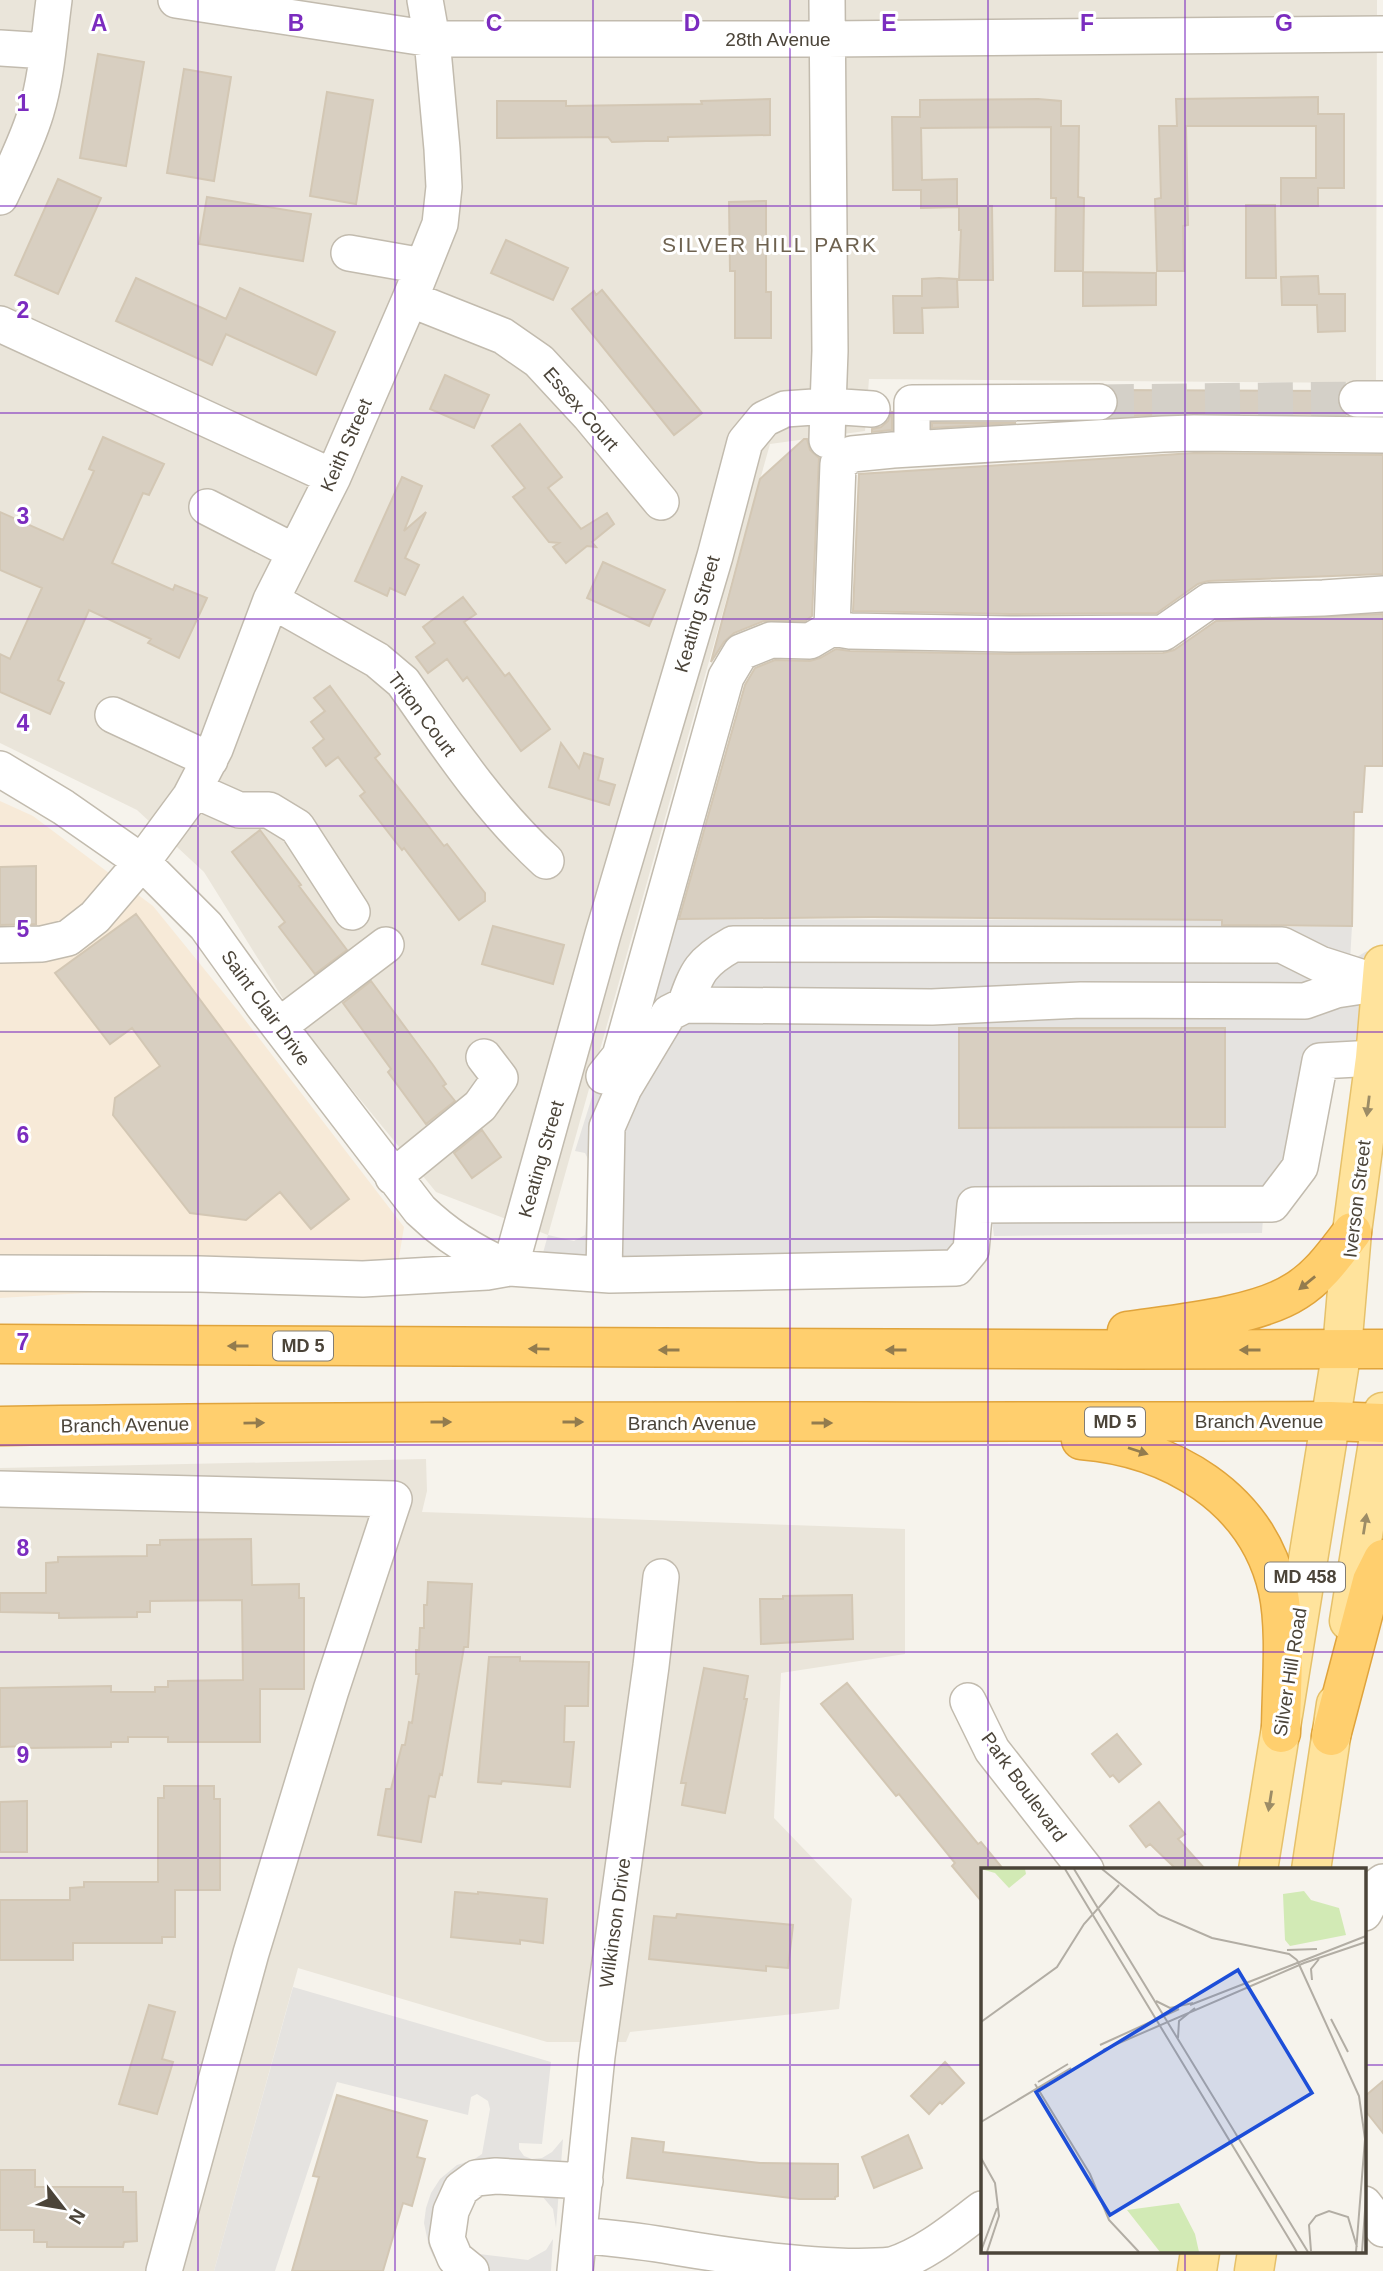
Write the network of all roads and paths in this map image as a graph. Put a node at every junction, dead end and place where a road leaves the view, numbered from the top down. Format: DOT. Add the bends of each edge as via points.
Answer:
graph roads {
  1 [pos="54,0"];
  2 [pos="176,0"];
  3 [pos="425,0"];
  4 [pos="827,0"];
  5 [pos="1383,34"];
  6 [pos="432,39"];
  7 [pos="827,39"];
  8 [pos="0,48"];
  9 [pos="47,51"];
  10 [pos="0,197"];
  11 [pos="349,253"];
  12 [pos="423,266"];
  13 [pos="410,299"];
  14 [pos="0,324"];
  15 [pos="1099,402"];
  16 [pos="828,406"];
  17 [pos="872,409"];
  18 [pos="1383,435"];
  19 [pos="827,440"];
  20 [pos="912,448"];
  21 [pos="333,477"];
  22 [pos="661,502"];
  23 [pos="207,507"];
  24 [pos="295,552"];
  25 [pos="1383,594"];
  26 [pos="271,600"];
  27 [pos="832,628"];
  28 [pos="113,715"];
  29 [pos="0,769"];
  30 [pos="202,775"];
  31 [pos="546,861"];
  32 [pos="142,862"];
  33 [pos="352,912"];
  34 [pos="386,944"];
  35 [pos="0,945"];
  36 [pos="1382,974"];
  37 [pos="685,1005"];
  38 [pos="279,1026"];
  39 [pos="484,1057"];
  40 [pos="1375,1058"];
  41 [pos="567,1069"];
  42 [pos="613,1084"];
  43 [pos="553,1119"];
  44 [pos="607,1127"];
  45 [pos="393,1177"];
  46 [pos="1352,1232"];
  47 [pos="510,1268"];
  48 [pos="0,1273"];
  49 [pos="604,1274"];
  50 [pos="0,1344"];
  51 [pos="1342,1349"];
  52 [pos="1383,1349"];
  53 [pos="999,1351"];
  54 [pos="1382,1419"];
  55 [pos="1330,1420"];
  56 [pos="901,1423"];
  57 [pos="0,1424"];
  58 [pos="0,1489"];
  59 [pos="1383,1559"];
  60 [pos="661,1577"];
  61 [pos="968,1701"];
  62 [pos="1280,1733"];
  63 [pos="1331,1736"];
  64 [pos="1084,1868"];
  65 [pos="1258,1868"];
  66 [pos="1311,1868"];
  67 [pos="1383,1882"];
  68 [pos="1366,1909"];
  69 [pos="584,2181"];
  70 [pos="1366,2207"];
  71 [pos="981,2210"];
  72 [pos="1383,2229"];
  73 [pos="579,2235"];
  74 [pos="164,2271"];
  75 [pos="471,2271"];
  76 [pos="575,2271"];
  1 -- 9 [label="street"];
  2 -- 6 [label="street, 28th Avenue"];
  3 -- 6 [label="street, Keith Street"];
  4 -- 7 [label="street"];
  5 -- 7 [label="street, 28th Avenue"];
  6 -- 7 [label="street, 28th Avenue"];
  6 -- 12 [label="street, Keith Street" via="444,187 440,224"];
  7 -- 16 [label="street"];
  8 -- 9 [label="street"];
  9 -- 10 [label="street" via="36,110"];
  11 -- 12 [label="street"];
  12 -- 13 [label="street, Keith Street"];
  13 -- 21 [label="street, Keith Street"];
  13 -- 22 [label="street, Essex Court" via="503,336 539,361"];
  14 -- 21 [label="street"];
  15 -- 20 [label="street" via="912,403"];
  16 -- 17 [label="street, Keating Street"];
  16 -- 19 [label="street"];
  16 -- 41 [label="street, Keating Street" via="785,409 764,419 745,442 715,556 678,732 603,934"];
  18 -- 20 [label="street" via="1194,433"];
  20 -- 27 [label="street" via="852,454 838,464"];
  21 -- 24 [label="street, Keith Street"];
  23 -- 24 [label="street"];
  24 -- 26 [label="street, Keith Street"];
  25 -- 27 [label="street" via="1209,601 1163,633 997,634"];
  26 -- 30 [label="street, Keith Street"];
  26 -- 31 [label="street, Triton Court" via="392,671 496,811"];
  27 -- 42 [label="street" via="810,641 771,640 741,652 726,677"];
  28 -- 30 [label="street"];
  29 -- 32 [label="street, Saint Clair Drive"];
  30 -- 32 [label="street, Keith Street"];
  30 -- 33 [label="street" via="239,810 269,810 297,827"];
  32 -- 35 [label="street, Keith Street" via="94,917 68,938"];
  32 -- 38 [label="street, Saint Clair Drive" via="206,926"];
  34 -- 38 [label="street"];
  36 -- 37 [label="street" via="1304,1001 1082,1000 932,1007"];
  36 -- 37 [label="street" via="1320,964 1282,945 733,944 712,956 696,975"];
  36 -- 40 [label="main road, Iverson Street"];
  37 -- 42 [label="street" via="669,1013"];
  38 -- 45 [label="street, Saint Clair Drive"];
  39 -- 45 [label="street" via="500,1078 480,1106"];
  40 -- 46 [label="main road, Iverson Street, one-way"];
  40 -- 49 [label="street" via="1320,1061 1300,1167 1272,1204 975,1205 971,1250 956,1268"];
  41 -- 42 [label="street"];
  41 -- 43 [label="street, Keating Street"];
  42 -- 44 [label="street"];
  43 -- 44 [label="street" via="572,1128"];
  43 -- 47 [label="street, Keating Street"];
  44 -- 49 [label="street"];
  45 -- 47 [label="street, Saint Clair Drive" via="435,1225 482,1257"];
  46 -- 51 [label="main road, Iverson Street"];
  46 -- 53 [label="highway, one-way" via="1324,1269 1279,1301 1181,1323"];
  47 -- 48 [label="street" via="363,1279"];
  47 -- 49 [label="street"];
  53 -- 50 [label="highway, MD 5, one-way"];
  51 -- 52 [label="highway, MD 5"];
  51 -- 53 [label="highway, MD 5, one-way"];
  51 -- 55 [label="main road, Silver Hill Road / MD 458"];
  54 -- 55 [label="highway, Branch Avenue / MD 5"];
  63 -- 54 [label="main road, MD 458, one-way"];
  55 -- 56 [label="highway, Branch Avenue / MD 5"];
  55 -- 62 [label="main road, Silver Hill Road / MD 458"];
  57 -- 56 [label="highway, Branch Avenue / MD 5, one-way"];
  56 -- 62 [label="highway, one-way" via="1110,1442 1180,1466 1215,1488 1256,1535 1278,1590 1282,1615"];
  58 -- 74 [label="street" via="394,1499 255,1940"];
  59 -- 63 [label="highway" via="1369,1591"];
  60 -- 69 [label="street, Wilkinson Drive"];
  61 -- 64 [label="street, Park Boulevard" via="992,1750"];
  62 -- 65 [label="main road, Silver Hill Road / MD 458, one-way"];
  63 -- 66 [label="main road, MD 458"];
  67 -- 68 [label="street"];
  69 -- 73 [label="street, Wilkinson Drive"];
  69 -- 75 [label="street" via="495,2176 476,2178 461,2189 451,2211 447,2239 456,2258"];
  70 -- 72 [label="street"];
  71 -- 73 [label="street" via="933,2246 892,2265 865,2270 796,2267"];
  73 -- 76 [label="street, Wilkinson Drive"];
}
